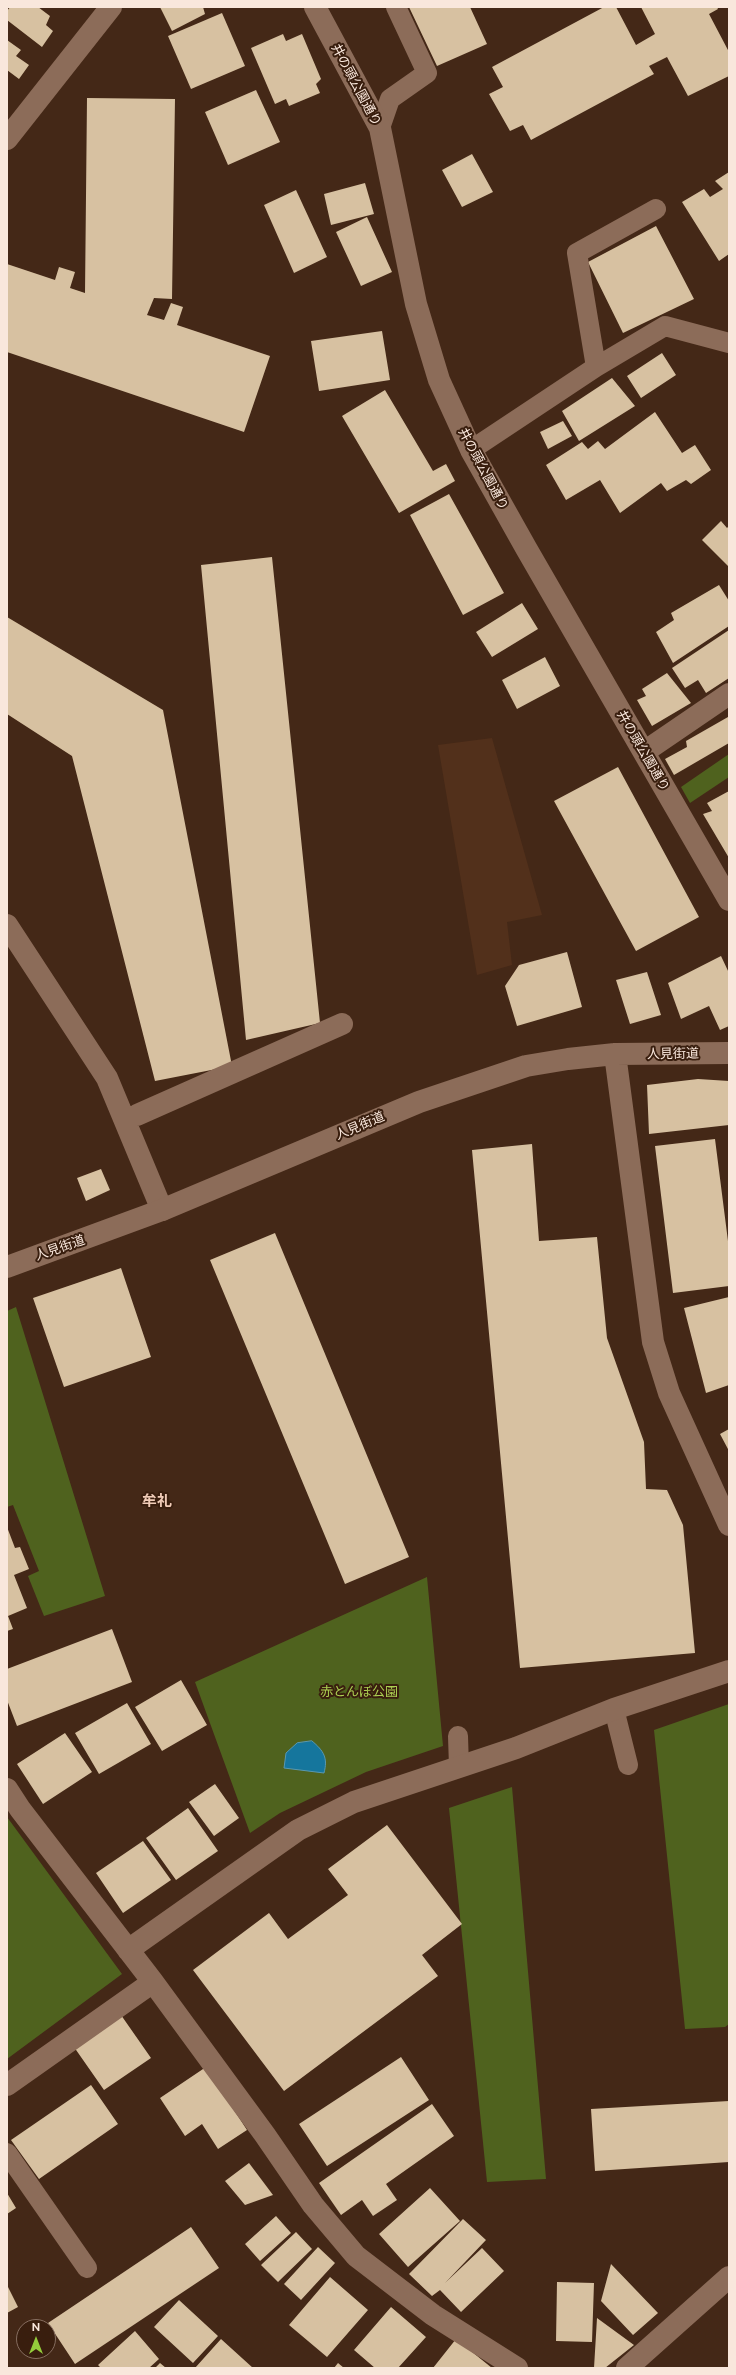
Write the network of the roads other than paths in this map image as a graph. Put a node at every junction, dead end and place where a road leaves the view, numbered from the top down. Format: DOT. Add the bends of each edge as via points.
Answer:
graph roads {
  1 [pos="110,7"];
  2 [pos="315,7"];
  3 [pos="396,7"];
  4 [pos="380,128"];
  5 [pos="7,139"];
  6 [pos="656,209"];
  7 [pos="729,343"];
  8 [pos="596,367"];
  9 [pos="471,450"];
  10 [pos="729,694"];
  11 [pos="644,752"];
  12 [pos="729,900"];
  13 [pos="7,925"];
  14 [pos="342,1024"];
  15 [pos="729,1053"];
  16 [pos="615,1054"];
  17 [pos="137,1115"];
  18 [pos="162,1210"];
  19 [pos="7,1267"];
  20 [pos="729,1525"];
  21 [pos="729,1670"];
  22 [pos="614,1709"];
  23 [pos="458,1736"];
  24 [pos="628,1765"];
  25 [pos="459,1767"];
  26 [pos="7,1789"];
  27 [pos="128,1950"];
  28 [pos="153,1982"];
  29 [pos="7,2085"];
  30 [pos="7,2153"];
  31 [pos="87,2268"];
  32 [pos="729,2277"];
  33 [pos="517,2368"];
  34 [pos="627,2368"];
  1 -- 5 [label="street"];
  2 -- 4 [label="street, 井の頭公園通り"];
  3 -- 4 [label="lane" via="427,73 390,99"];
  4 -- 9 [label="street, 井の頭公園通り" via="416,304 439,380"];
  6 -- 8 [label="lane" via="577,253"];
  7 -- 8 [label="lane" via="665,326"];
  8 -- 9 [label="lane"];
  9 -- 11 [label="street, 井の頭公園通り"];
  10 -- 11 [label="street"];
  11 -- 12 [label="street, 井の頭公園通り"];
  13 -- 18 [label="street" via="107,1078"];
  14 -- 17 [label="street"];
  15 -- 16 [label="street, 人見街道"];
  16 -- 18 [label="street, 人見街道" via="526,1066 418,1102"];
  16 -- 20 [label="street" via="652,1342 669,1393"];
  18 -- 19 [label="street, 人見街道"];
  21 -- 22 [label="street"];
  22 -- 24 [label="lane"];
  22 -- 25 [label="street" via="516,1748"];
  23 -- 25 [label="lane"];
  25 -- 27 [label="street" via="354,1802 298,1830"];
  26 -- 27 [label="street"];
  27 -- 28 [label="street"];
  28 -- 29 [label="street"];
  28 -- 33 [label="street" via="265,2135 313,2206 356,2256 434,2315"];
  30 -- 31 [label="lane"];
  32 -- 34 [label="street"];
}
